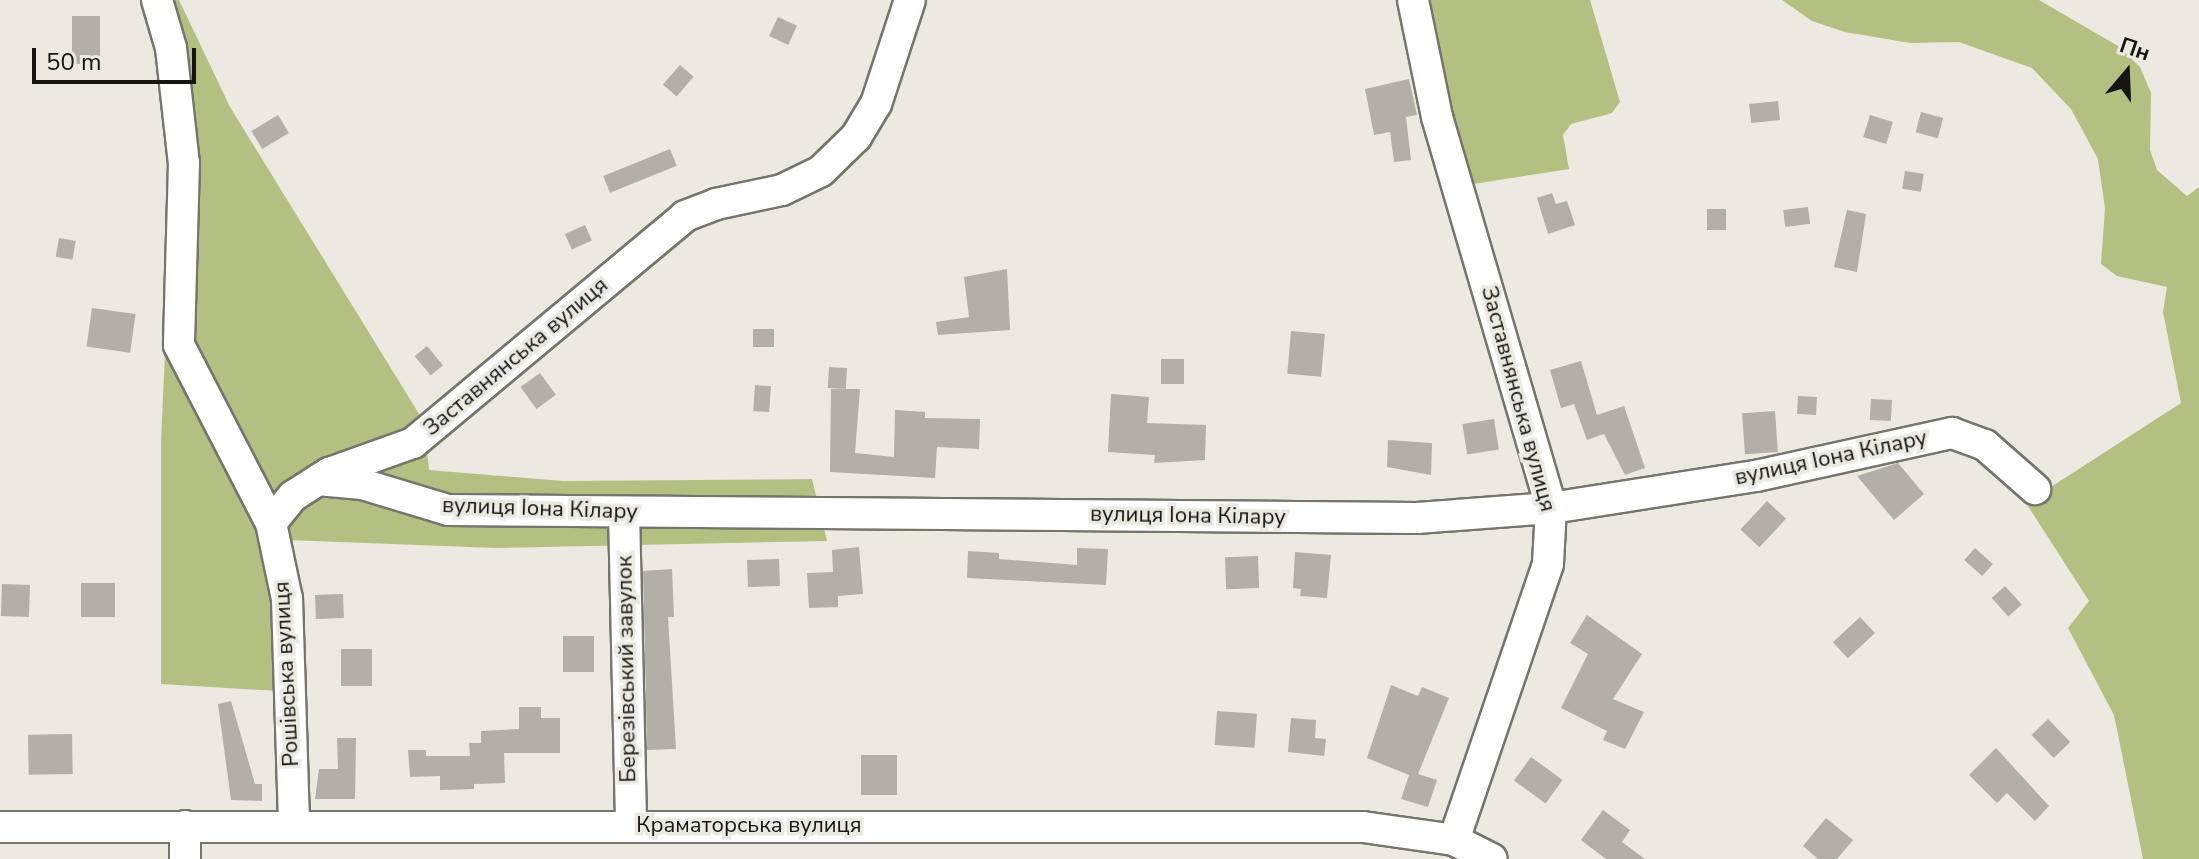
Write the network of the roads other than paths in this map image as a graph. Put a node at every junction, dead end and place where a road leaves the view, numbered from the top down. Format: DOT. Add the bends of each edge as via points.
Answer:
graph roads {
  1 [pos="157,0"];
  2 [pos="910,0"];
  3 [pos="1413,0"];
  4 [pos="318,480"];
  5 [pos="2035,489"];
  6 [pos="1551,508"];
  7 [pos="624,512"];
  8 [pos="271,523"];
  9 [pos="185,826"];
  10 [pos="294,826"];
  11 [pos="631,826"];
  12 [pos="0,827"];
  13 [pos="1454,840"];
  14 [pos="185,859"];
  15 [pos="1492,859"];
  1 -- 8 [label="street" via="171,48 184,163 176,292 179,345"];
  2 -- 4 [label="street, Заставнянська вулиця" via="876,104 856,137 821,171 782,190 685,216 413,443"];
  3 -- 6 [label="street, Заставнянська вулиця" via="1437,117"];
  4 -- 7 [label="street, вулиця Іона Кілару" via="362,484 448,510"];
  4 -- 8 [label="street, Заставнянська вулиця" via="293,496"];
  5 -- 6 [label="street, вулиця Іона Кілару" via="1985,445 1952,433 1756,476"];
  6 -- 7 [label="street, вулиця Іона Кілару" via="1417,518"];
  6 -- 13 [label="street, Заставнянська вулиця" via="1548,564"];
  7 -- 11 [label="street, Березівський завулок"];
  8 -- 10 [label="street, Рошівська вулиця" via="287,599"];
  9 -- 10 [label="street, Краматорська вулиця"];
  9 -- 12 [label="street, Краматорська вулиця"];
  9 -- 14 [label="street"];
  10 -- 11 [label="street, Краматорська вулиця"];
  11 -- 13 [label="street, Краматорська вулиця" via="1363,827"];
  13 -- 15 [label="street, Краматорська вулиця"];
}
